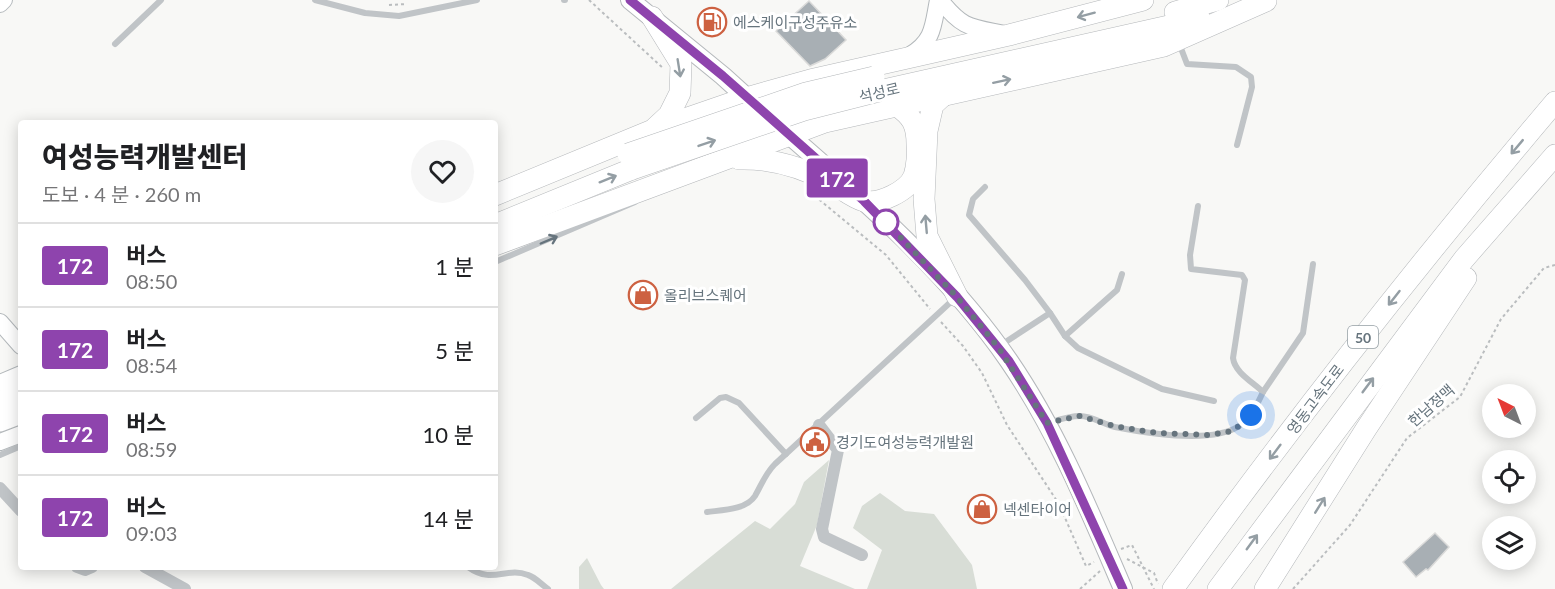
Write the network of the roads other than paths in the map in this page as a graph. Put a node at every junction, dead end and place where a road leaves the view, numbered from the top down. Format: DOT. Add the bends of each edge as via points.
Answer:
graph roads {
  1 [pos="4,0"];
  2 [pos="161,0"];
  3 [pos="315,0"];
  4 [pos="477,0"];
  5 [pos="630,0"];
  6 [pos="939,0"];
  7 [pos="1143,0"];
  8 [pos="1218,0"];
  9 [pos="1271,1"];
  10 [pos="0,4"];
  11 [pos="652,18"];
  12 [pos="1008,35"];
  13 [pos="1178,40"];
  14 [pos="115,44"];
  15 [pos="904,59"];
  16 [pos="853,71"];
  17 [pos="876,84"];
  18 [pos="945,94"];
  19 [pos="746,98"];
  20 [pos="1555,102"];
  21 [pos="897,106"];
  22 [pos="865,113"];
  23 [pos="653,130"];
  24 [pos="790,136"];
  25 [pos="1237,146"];
  26 [pos="1555,155"];
  27 [pos="630,162"];
  28 [pos="710,165"];
  29 [pos="1540,172"];
  30 [pos="661,183"];
  31 [pos="985,187"];
  32 [pos="498,194"];
  33 [pos="864,201"];
  34 [pos="498,206"];
  35 [pos="1198,206"];
  36 [pos="498,224"];
  37 [pos="498,244"];
  38 [pos="498,261"];
  39 [pos="1312,264"];
  40 [pos="1122,274"];
  41 [pos="957,297"];
  42 [pos="1050,313"];
  43 [pos="0,322"];
  44 [pos="1065,336"];
  45 [pos="18,343"];
  46 [pos="998,347"];
  47 [pos="18,367"];
  48 [pos="0,374"];
  49 [pos="18,375"];
  50 [pos="0,383"];
  51 [pos="1263,392"];
  52 [pos="18,394"];
  53 [pos="1214,401"];
  54 [pos="0,402"];
  55 [pos="18,414"];
  56 [pos="696,418"];
  57 [pos="0,421"];
  58 [pos="1047,423"];
  59 [pos="819,425"];
  60 [pos="18,435"];
  61 [pos="0,442"];
  62 [pos="18,447"];
  63 [pos="786,454"];
  64 [pos="0,455"];
  65 [pos="0,488"];
  66 [pos="18,508"];
  67 [pos="707,512"];
  68 [pos="862,555"];
  69 [pos="150,570"];
  70 [pos="474,570"];
  71 [pos="1177,584"];
  72 [pos="1118,586"];
  73 [pos="185,589"];
  74 [pos="548,589"];
  75 [pos="1218,589"];
  76 [pos="1265,589"];
  1 -- 10 [label="street"];
  2 -- 14 [label="lane"];
  3 -- 4 [label="lane" via="365,13 399,16"];
  5 -- 11 [label="main road"];
  6 -- 12 [label="street" via="966,26"];
  6 -- 15 [label="street" via="924,47"];
  7 -- 12 [label="highway, one-way"];
  8 -- 17 [label="highway, 석성로"];
  9 -- 13 [label="highway"];
  9 -- 17 [label="highway, 석성로" via="1157,30"];
  11 -- 19 [label="main road"];
  11 -- 23 [label="highway, one-way" via="681,63 681,93 669,115"];
  12 -- 15 [label="highway"];
  18 -- 13 [label="highway, one-way"];
  13 -- 25 [label="lane" via="1187,64 1236,67 1251,77"];
  15 -- 16 [label="highway"];
  16 -- 19 [label="highway"];
  16 -- 22 [label="highway" via="841,81 840,95 849,106"];
  17 -- 27 [label="highway, 석성로, bridge" via="804,110"];
  18 -- 21 [label="highway"];
  41 -- 18 [label="highway, one-way" via="927,236 924,199 927,131 933,105"];
  19 -- 23 [label="highway"];
  19 -- 24 [label="main road"];
  20 -- 71 [label="highway, 영동고속도로 / 50, one-way" via="1313,400"];
  21 -- 22 [label="highway"];
  21 -- 33 [label="highway" via="909,115 917,129 914,177 885,200"];
  22 -- 24 [label="highway" via="825,122"];
  23 -- 30 [label="highway" via="671,135 674,145 673,164"];
  23 -- 32 [label="highway"];
  24 -- 28 [label="highway"];
  24 -- 33 [label="main road"];
  26 -- 29 [label="highway, 50"];
  27 -- 34 [label="highway, 석성로"];
  36 -- 27 [label="highway, 석성로, one-way"];
  28 -- 30 [label="highway"];
  28 -- 33 [label="highway" via="744,159 783,163"];
  75 -- 29 [label="highway, 50, one-way" via="1408,332"];
  76 -- 29 [label="highway, one-way" via="1412,360"];
  30 -- 37 [label="highway"];
  38 -- 30 [label="lane, one-way" via="629,207"];
  31 -- 42 [label="lane" via="973,200 969,215"];
  33 -- 41 [label="main road"];
  35 -- 51 [label="lane" via="1191,269 1244,277 1234,364"];
  39 -- 51 [label="lane" via="1303,333"];
  40 -- 44 [label="lane" via="1117,290"];
  41 -- 46 [label="main road"];
  41 -- 59 [label="lane"];
  42 -- 44 [label="lane"];
  42 -- 46 [label="lane"];
  43 -- 45 [label="street"];
  44 -- 53 [label="lane" via="1078,348 1162,389"];
  46 -- 58 [label="main road"];
  47 -- 48 [label="lane"];
  49 -- 50 [label="street"];
  51 -- 58 [label="lane" via="1241,425 1219,434 1157,433 1080,416"];
  52 -- 54 [label="highway"];
  55 -- 57 [label="highway"];
  56 -- 63 [label="lane" via="720,398 732,399"];
  58 -- 72 [label="main road" via="1108,554"];
  59 -- 63 [label="lane"];
  59 -- 68 [label="street" via="838,450 822,529 824,537"];
  60 -- 61 [label="street"];
  62 -- 64 [label="lane"];
  63 -- 67 [label="lane" via="765,475 749,502"];
  65 -- 66 [label="street"];
  69 -- 73 [label="street"];
  70 -- 74 [label="lane" via="489,577 529,575"];
}
